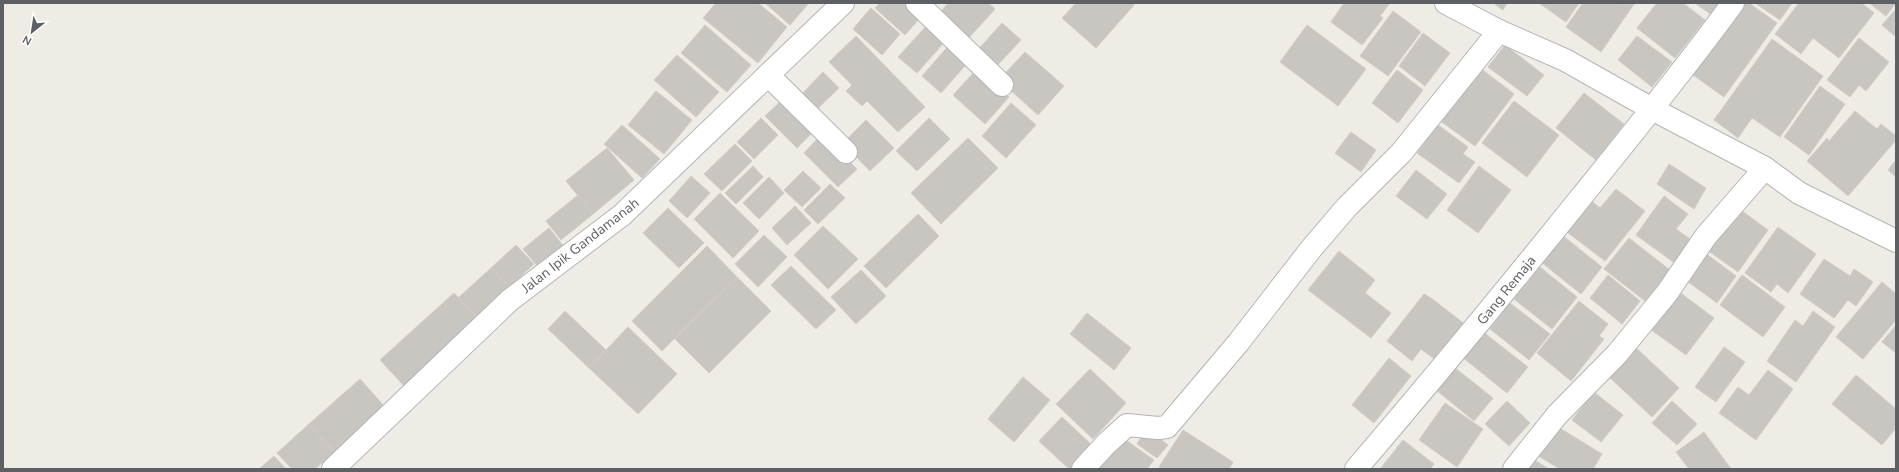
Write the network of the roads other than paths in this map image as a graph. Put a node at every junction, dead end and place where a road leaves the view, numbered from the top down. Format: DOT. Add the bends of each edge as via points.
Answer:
graph roads {
  1 [pos="843,3"];
  2 [pos="917,3"];
  3 [pos="1446,3"];
  4 [pos="1733,3"];
  5 [pos="1499,31"];
  6 [pos="768,75"];
  7 [pos="1002,85"];
  8 [pos="1652,109"];
  9 [pos="846,152"];
  10 [pos="1765,168"];
  11 [pos="1896,241"];
  12 [pos="333,469"];
  13 [pos="1083,469"];
  14 [pos="1356,469"];
  15 [pos="1514,469"];
  1 -- 6 [label="street, Jalan Ipik Gandamanah"];
  2 -- 7 [label="street"];
  3 -- 5 [label="street"];
  4 -- 8 [label="street, Gang Remaja"];
  5 -- 8 [label="street" via="1564,60"];
  5 -- 13 [label="street" via="1401,153 1346,208 1311,249 1233,349 1167,427 1127,425"];
  6 -- 9 [label="street"];
  6 -- 12 [label="street, Jalan Ipik Gandamanah" via="622,215 510,300"];
  8 -- 10 [label="street"];
  8 -- 14 [label="street, Gang Remaja" via="1470,335"];
  10 -- 11 [label="street" via="1799,193"];
  10 -- 15 [label="street" via="1706,236 1668,293 1622,348 1557,415"];
}
